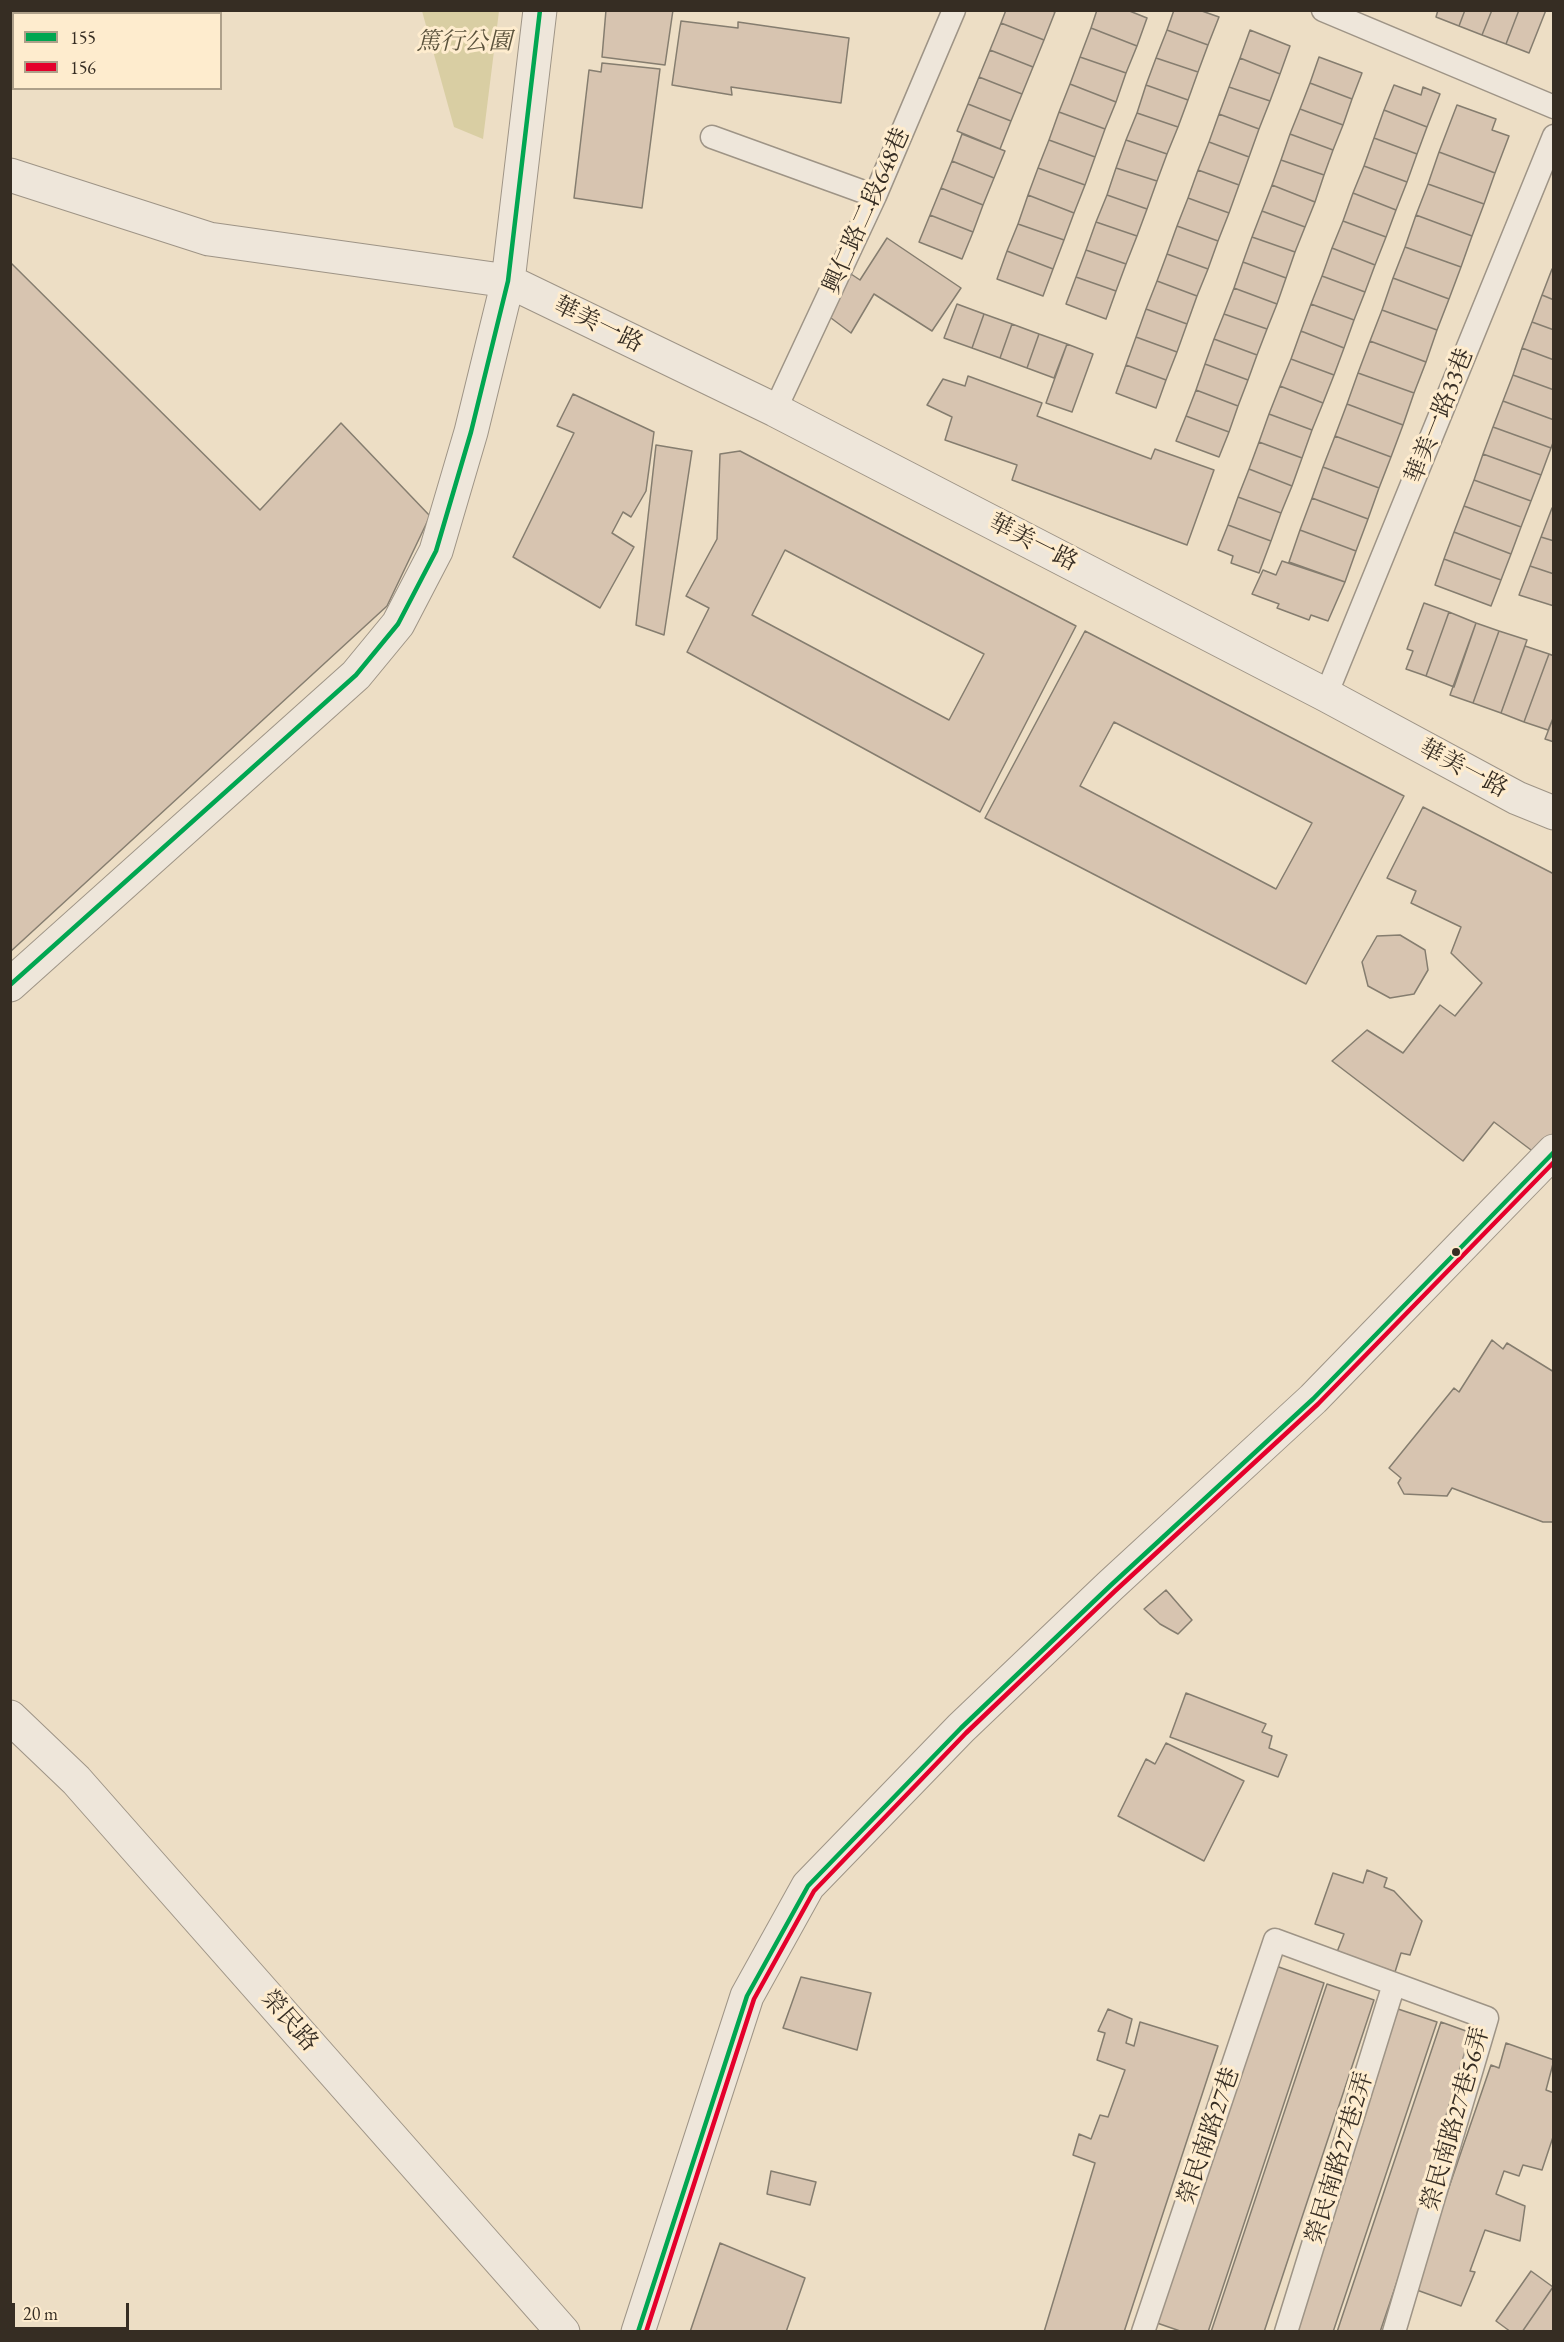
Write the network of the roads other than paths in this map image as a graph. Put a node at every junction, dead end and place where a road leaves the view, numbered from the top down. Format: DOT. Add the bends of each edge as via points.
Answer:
graph roads {
  1 [pos="540,10"];
  2 [pos="954,10"];
  3 [pos="1323,10"];
  4 [pos="1554,107"];
  5 [pos="1554,136"];
  6 [pos="712,137"];
  7 [pos="10,175"];
  8 [pos="875,196"];
  9 [pos="508,281"];
  10 [pos="776,410"];
  11 [pos="1326,695"];
  12 [pos="1554,813"];
  13 [pos="10,986"];
  14 [pos="1554,1151"];
  15 [pos="10,1717"];
  16 [pos="1275,1940"];
  17 [pos="1394,1984"];
  18 [pos="562,2331"];
  19 [pos="638,2331"];
  20 [pos="1146,2331"];
  21 [pos="1286,2331"];
  22 [pos="1394,2331"];
  1 -- 9 [label="street"];
  2 -- 8 [label="lane, 興仁路二段648巷"];
  3 -- 4 [label="lane"];
  5 -- 11 [label="lane, 華美一路33巷"];
  6 -- 8 [label="lane"];
  7 -- 9 [label="street, 華美一路" via="209,239"];
  8 -- 10 [label="lane, 興仁路二段648巷"];
  9 -- 10 [label="street, 華美一路"];
  9 -- 13 [label="street" via="471,432 436,551 398,624 356,675"];
  10 -- 11 [label="street, 華美一路"];
  11 -- 12 [label="street, 華美一路" via="1517,798"];
  14 -- 19 [label="street" via="1313,1399 962,1728 807,1886 747,1996"];
  15 -- 18 [label="street, 榮民路" via="76,1780"];
  16 -- 17 [label="lane, 榮民南路27巷56弄"];
  16 -- 20 [label="lane, 榮民南路27巷"];
  17 -- 21 [label="lane, 榮民南路27巷2弄"];
  17 -- 22 [label="lane, 榮民南路27巷56弄" via="1488,2019"];
}
